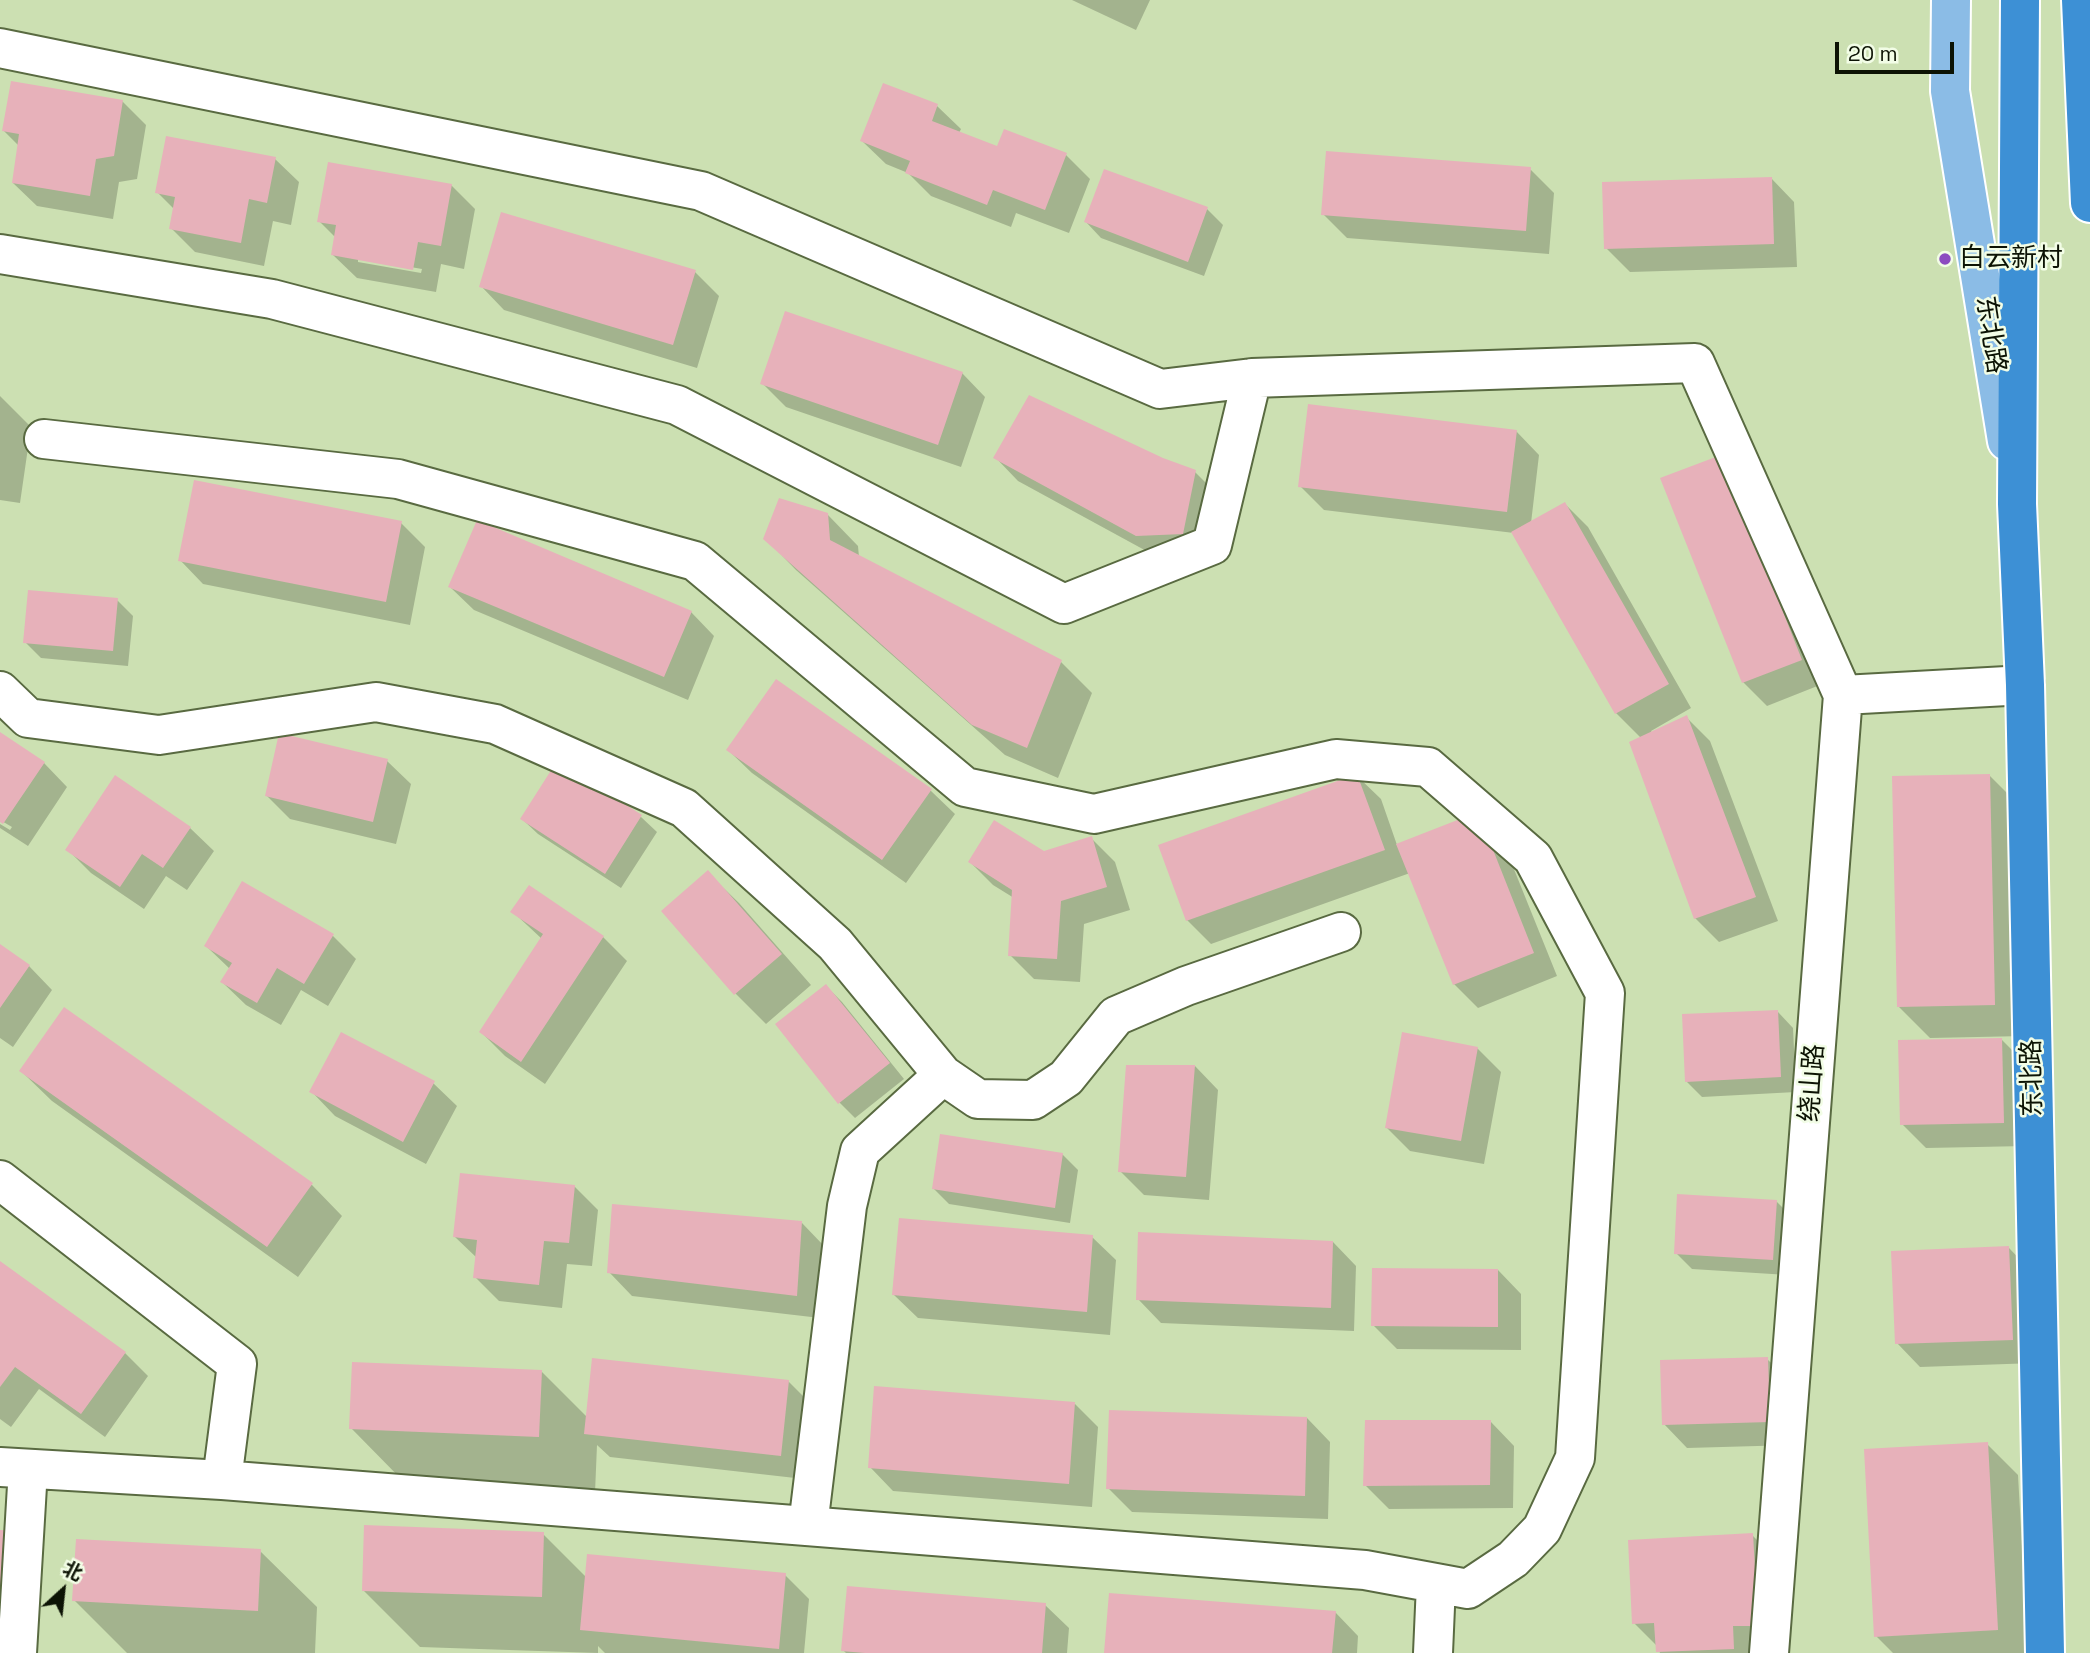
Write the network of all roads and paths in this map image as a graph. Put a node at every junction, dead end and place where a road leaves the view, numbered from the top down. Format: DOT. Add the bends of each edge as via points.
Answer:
graph roads {
  1 [pos="1951,0"];
  2 [pos="2020,0"];
  3 [pos="2081,0"];
  4 [pos="0,48"];
  5 [pos="2090,202"];
  6 [pos="0,254"];
  7 [pos="1252,379"];
  8 [pos="44,439"];
  9 [pos="2017,504"];
  10 [pos="2025,685"];
  11 [pos="0,691"];
  12 [pos="1843,695"];
  13 [pos="1341,932"];
  14 [pos="943,1075"];
  15 [pos="0,1180"];
  16 [pos="14,1468"];
  17 [pos="222,1480"];
  18 [pos="808,1526"];
  19 [pos="1436,1584"];
  20 [pos="18,1653"];
  21 [pos="1433,1653"];
  22 [pos="1769,1653"];
  23 [pos="2045,1653"];
  1 -- 9 [label="main road, 东北路" via="1950,91"];
  2 -- 9 [label="highway, 东北路"];
  3 -- 5 [label="highway"];
  4 -- 7 [label="street" via="701,191 1160,389"];
  6 -- 7 [label="street" via="272,299 677,405 1064,604 1212,545"];
  7 -- 12 [label="street" via="1695,363"];
  8 -- 19 [label="street" via="398,479 695,561 965,787 1094,814 1336,759 1428,767 1533,858 1605,993 1575,1458 1542,1529 1513,1559 1468,1589"];
  9 -- 10 [label="highway, 东北路"];
  10 -- 12 [label="street"];
  10 -- 23 [label="highway, 东北路"];
  11 -- 14 [label="street" via="28,718 159,736 376,702 495,724 684,808 835,944"];
  12 -- 22 [label="street, 绕山路"];
  13 -- 14 [label="street" via="1186,986 1116,1016 1066,1078 1033,1100 978,1099"];
  14 -- 18 [label="street" via="860,1151 847,1206"];
  15 -- 17 [label="street" via="237,1364"];
  16 -- 17 [label="street"];
  16 -- 20 [label="street"];
  17 -- 18 [label="street"];
  18 -- 19 [label="street" via="1365,1570"];
  19 -- 21 [label="street"];
}
